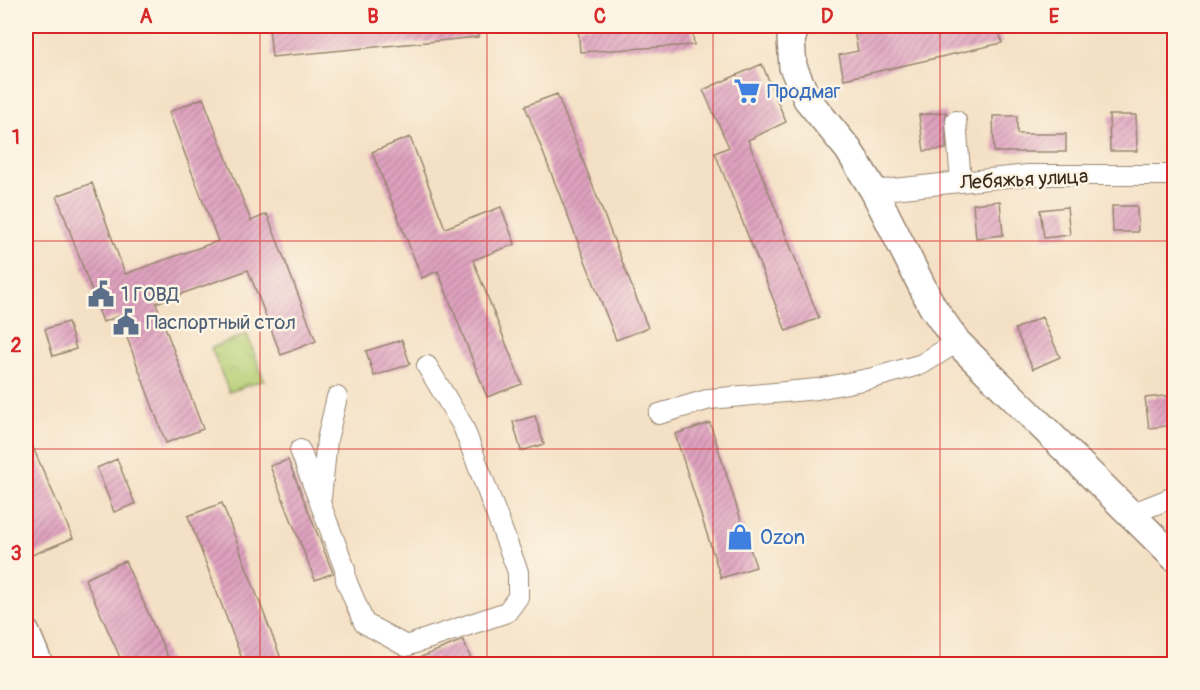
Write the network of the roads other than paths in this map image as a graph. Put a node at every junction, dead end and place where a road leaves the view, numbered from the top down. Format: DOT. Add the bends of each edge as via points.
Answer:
graph roads {
  1 [pos="796,26"];
  2 [pos="956,121"];
  3 [pos="1174,175"];
  4 [pos="961,182"];
  5 [pos="874,190"];
  6 [pos="957,342"];
  7 [pos="427,366"];
  8 [pos="337,397"];
  9 [pos="659,414"];
  10 [pos="300,450"];
  11 [pos="1174,497"];
  12 [pos="320,504"];
  13 [pos="1131,514"];
  14 [pos="1174,557"];
  15 [pos="26,633"];
  16 [pos="39,664"];
  1 -- 5 [label="street" via="791,40 793,67 807,99 848,149"];
  2 -- 4 [label="street"];
  3 -- 4 [label="street, Лебяжья улица" via="1028,175"];
  4 -- 5 [label="street, Лебяжья улица"];
  5 -- 6 [label="street" via="932,306"];
  6 -- 9 [label="street" via="922,364 873,378 817,389 710,399"];
  6 -- 13 [label="street"];
  7 -- 12 [label="street" via="463,426 518,572 518,597 507,612 406,646 364,623"];
  8 -- 12 [label="street" via="327,440"];
  10 -- 12 [label="street"];
  11 -- 13 [label="street"];
  13 -- 14 [label="street"];
  15 -- 16 [label="street"];
}
